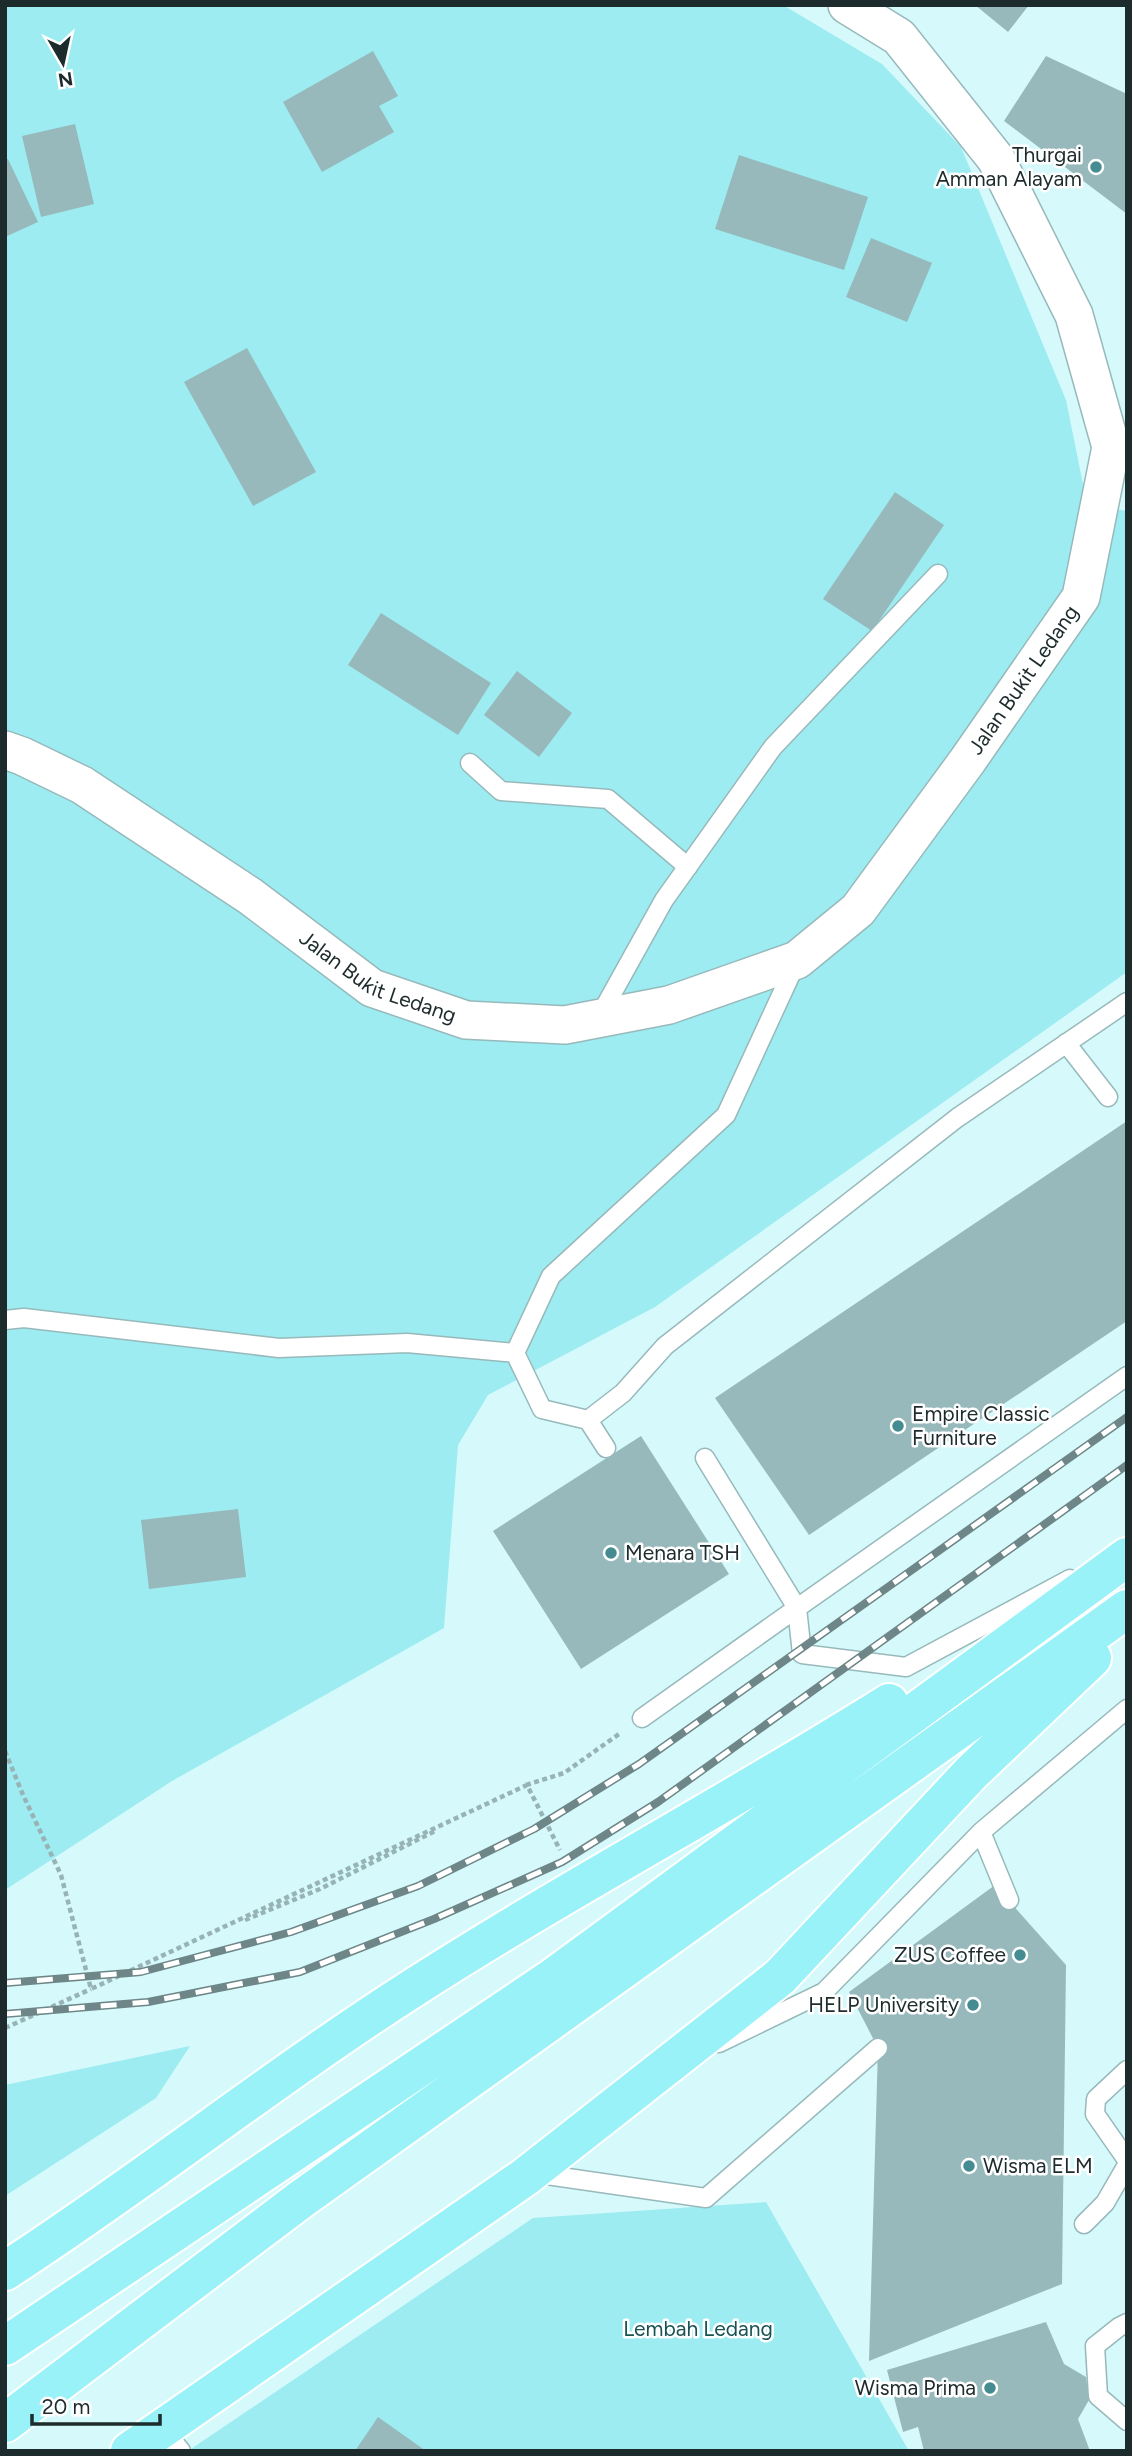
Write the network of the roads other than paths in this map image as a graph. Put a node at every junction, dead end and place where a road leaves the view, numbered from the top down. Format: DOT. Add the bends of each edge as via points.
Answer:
graph roads {
  1 [pos="847,5"];
  2 [pos="938,574"];
  3 [pos="5,750"];
  4 [pos="470,763"];
  5 [pos="688,867"];
  6 [pos="797,960"];
  7 [pos="1127,1002"];
  8 [pos="598,1019"];
  9 [pos="1066,1043"];
  10 [pos="1108,1097"];
  11 [pos="5,1320"];
  12 [pos="515,1353"];
  13 [pos="1127,1376"];
  14 [pos="588,1420"];
  15 [pos="606,1448"];
  16 [pos="705,1458"];
  17 [pos="1127,1553"];
  18 [pos="797,1608"];
  19 [pos="1127,1609"];
  20 [pos="1127,1625"];
  21 [pos="1127,1709"];
  22 [pos="642,1718"];
  23 [pos="981,1832"];
  24 [pos="1009,1900"];
  25 [pos="878,2048"];
  26 [pos="1127,2070"];
  27 [pos="662,2071"];
  28 [pos="1127,2160"];
  29 [pos="1127,2165"];
  30 [pos="530,2172"];
  31 [pos="1084,2224"];
  32 [pos="5,2271"];
  33 [pos="1127,2323"];
  34 [pos="5,2346"];
  35 [pos="1127,2421"];
  36 [pos="5,2423"];
  37 [pos="172,2439"];
  38 [pos="130,2451"];
  1 -- 6 [label="street, Jalan Bukit Ledang" via="900,37 996,159 1074,315 1111,447 1081,597 858,910"];
  2 -- 5 [label="lane" via="773,747"];
  3 -- 8 [label="street, Jalan Bukit Ledang" via="82,785 250,896 372,988 466,1020 565,1025"];
  4 -- 5 [label="lane" via="500,791 608,799"];
  5 -- 8 [label="lane" via="664,900"];
  6 -- 8 [label="street, Jalan Bukit Ledang" via="669,1005"];
  6 -- 12 [label="lane, Jalan Bukit Ledang" via="726,1115 551,1276"];
  7 -- 9 [label="lane"];
  9 -- 10 [label="lane"];
  9 -- 14 [label="lane" via="957,1118 665,1346 623,1393"];
  11 -- 12 [label="lane" via="24,1318 279,1348 407,1343"];
  12 -- 14 [label="lane" via="542,1409"];
  13 -- 18 [label="lane"];
  14 -- 15 [label="lane"];
  16 -- 18 [label="lane"];
  17 -- 18 [label="lane" via="906,1667 802,1654"];
  17 -- 32 [label="main road" via="862,1720 413,1988"];
  17 -- 34 [label="main road" via="551,1979"];
  18 -- 22 [label="lane"];
  19 -- 36 [label="main road" via="300,2200"];
  20 -- 27 [label="main road" via="971,1773 780,1977"];
  21 -- 23 [label="lane"];
  23 -- 24 [label="lane"];
  23 -- 27 [label="lane" via="824,1992"];
  25 -- 30 [label="lane" via="706,2198"];
  26 -- 28 [label="lane" via="1094,2106"];
  27 -- 30 [label="main road"];
  29 -- 31 [label="lane" via="1105,2203"];
  30 -- 37 [label="main road"];
  33 -- 35 [label="lane" via="1095,2346 1098,2396"];
  37 -- 38 [label="main road"];
}
